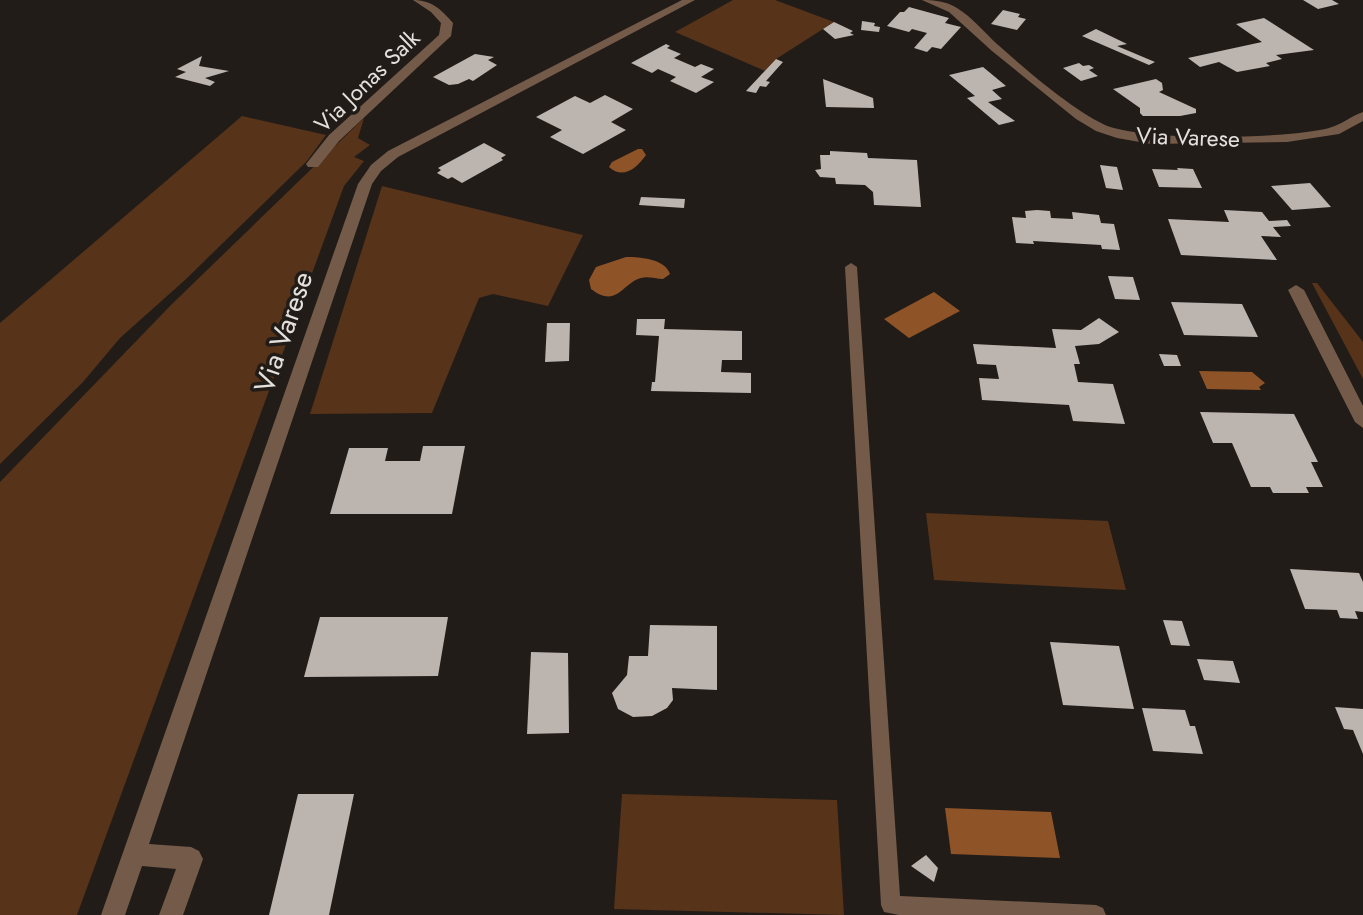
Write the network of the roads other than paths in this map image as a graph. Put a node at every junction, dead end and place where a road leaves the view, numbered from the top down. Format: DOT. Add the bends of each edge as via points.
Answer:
graph roads {
  1 [pos="418,0"];
  2 [pos="690,0"];
  3 [pos="927,0"];
  4 [pos="1363,117"];
  5 [pos="313,164"];
  6 [pos="851,267"];
  7 [pos="1296,290"];
  8 [pos="1363,422"];
  9 [pos="134,855"];
  10 [pos="113,915"];
  11 [pos="172,915"];
  12 [pos="1096,915"];
  1 -- 5 [label="street, Via Jonas Salk" via="447,23 445,36 334,138"];
  2 -- 9 [label="street, Via Varese" via="393,154 370,176"];
  3 -- 4 [label="street, Via Varese" via="954,10 1080,116 1122,135 1152,140 1287,138 1334,131"];
  6 -- 12 [label="lane" via="891,905"];
  7 -- 8 [label="street"];
  9 -- 10 [label="street, Via Varese"];
  9 -- 11 [label="street" via="191,859"];
}
